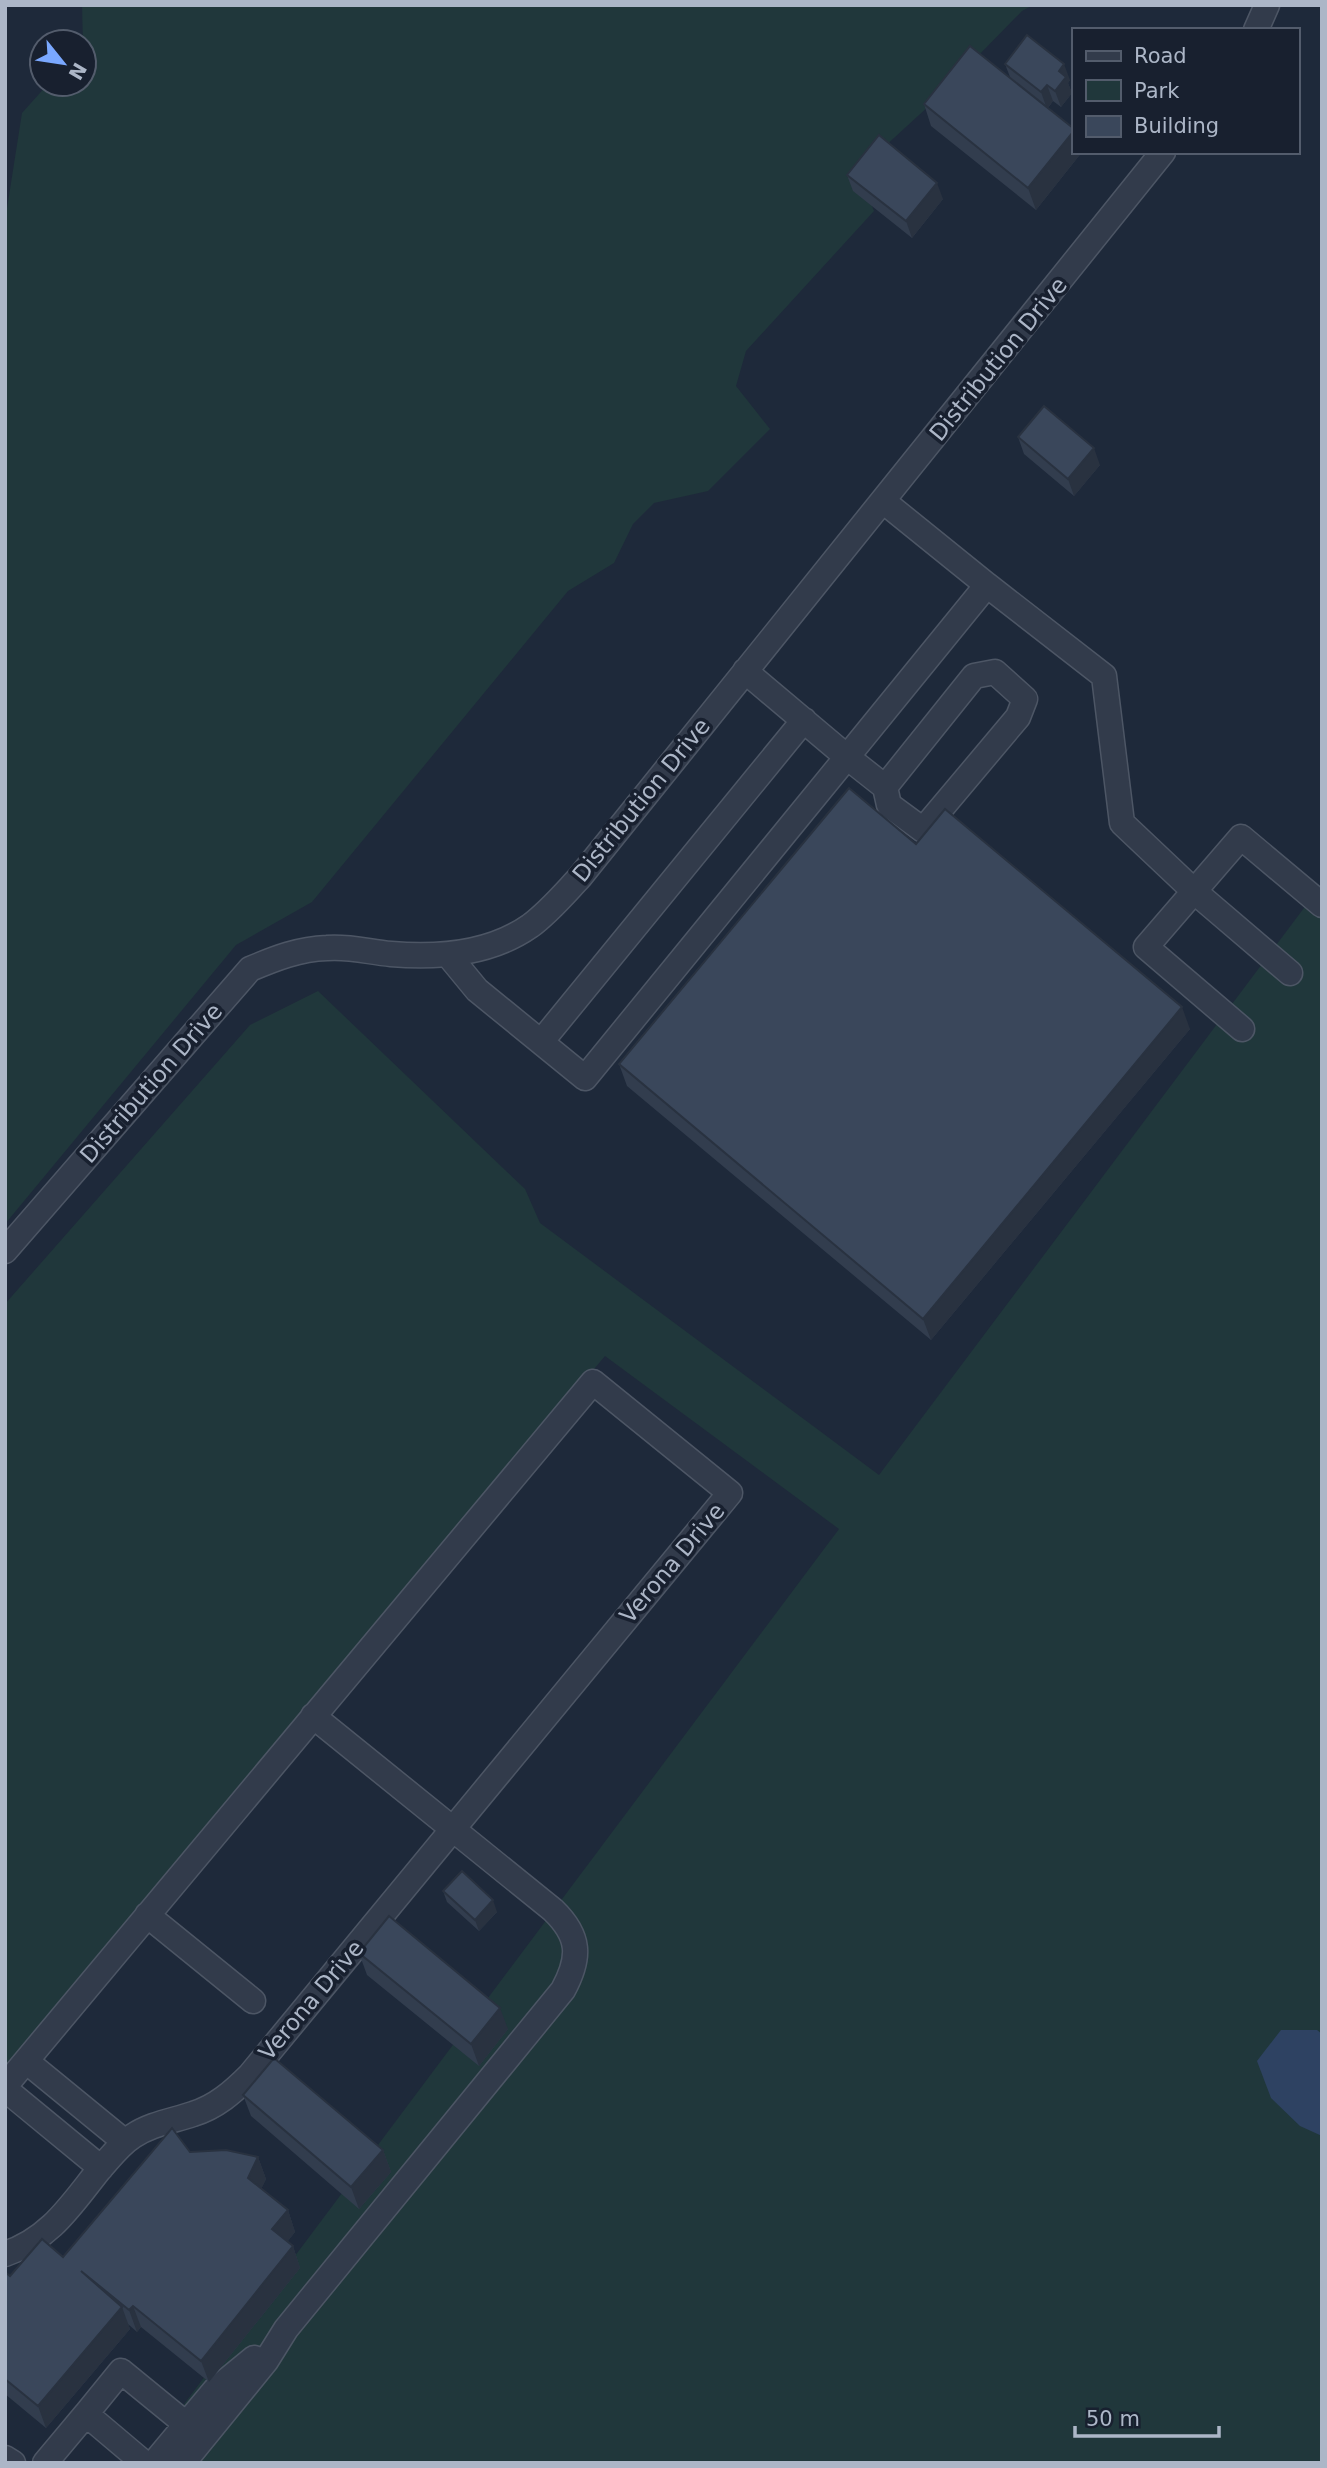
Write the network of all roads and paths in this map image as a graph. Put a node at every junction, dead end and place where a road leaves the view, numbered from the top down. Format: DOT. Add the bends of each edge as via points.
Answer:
graph roads {
  1 [pos="1267,5"];
  2 [pos="1257,28"];
  3 [pos="1161,154"];
  4 [pos="883,501"];
  5 [pos="987,585"];
  6 [pos="745,671"];
  7 [pos="804,720"];
  8 [pos="847,757"];
  9 [pos="885,786"];
  10 [pos="1195,892"];
  11 [pos="1322,905"];
  12 [pos="449,956"];
  13 [pos="1290,973"];
  14 [pos="1242,1029"];
  15 [pos="541,1042"];
  16 [pos="5,1251"];
  17 [pos="313,1716"];
  18 [pos="453,1829"];
  19 [pos="148,1915"];
  20 [pos="253,2001"];
  21 [pos="26,2061"];
  22 [pos="5,2088"];
  23 [pos="125,2142"];
  24 [pos="102,2168"];
  25 [pos="5,2254"];
  26 [pos="86,2414"];
  27 [pos="195,2431"];
  28 [pos="5,2458"];
  29 [pos="13,2463"];
  30 [pos="45,2463"];
  31 [pos="144,2463"];
  32 [pos="154,2463"];
  33 [pos="183,2463"];
  1 -- 2 [label="street"];
  3 -- 4 [label="street, Distribution Drive"];
  4 -- 5 [label="street"];
  4 -- 6 [label="street, Distribution Drive"];
  5 -- 8 [label="street"];
  5 -- 10 [label="street" via="1104,676 1122,823"];
  6 -- 7 [label="street"];
  6 -- 12 [label="street, Distribution Drive" via="554,904 510,937"];
  7 -- 8 [label="street"];
  7 -- 15 [label="street"];
  8 -- 9 [label="street"];
  8 -- 15 [label="street" via="585,1078"];
  9 -- 9 [label="street" via="974,677 995,672 1025,699 1018,717 923,830 889,805"];
  10 -- 11 [label="street" via="1241,837"];
  10 -- 13 [label="street"];
  10 -- 14 [label="street" via="1146,947"];
  12 -- 15 [label="street" via="477,990"];
  12 -- 16 [label="street, Distribution Drive" via="329,947 296,951 250,970"];
  17 -- 18 [label="street"];
  17 -- 18 [label="street, Verona Drive" via="593,1382 730,1493"];
  17 -- 19 [label="street, Verona Drive"];
  18 -- 23 [label="street, Verona Drive" via="236,2090 216,2104 153,2125"];
  18 -- 27 [label="street" via="562,1918 573,1935 573,1968 553,2002 286,2329 215,2390"];
  19 -- 20 [label="street"];
  19 -- 21 [label="street, Verona Drive"];
  21 -- 22 [label="street, Verona Drive"];
  21 -- 23 [label="street"];
  22 -- 24 [label="street"];
  23 -- 24 [label="street, Verona Drive"];
  24 -- 25 [label="street, Verona Drive" via="42,2236"];
  26 -- 27 [label="street" via="121,2371"];
  26 -- 30 [label="street"];
  26 -- 31 [label="street"];
  27 -- 32 [label="street"];
  27 -- 33 [label="street"];
  28 -- 29 [label="street"];
}
